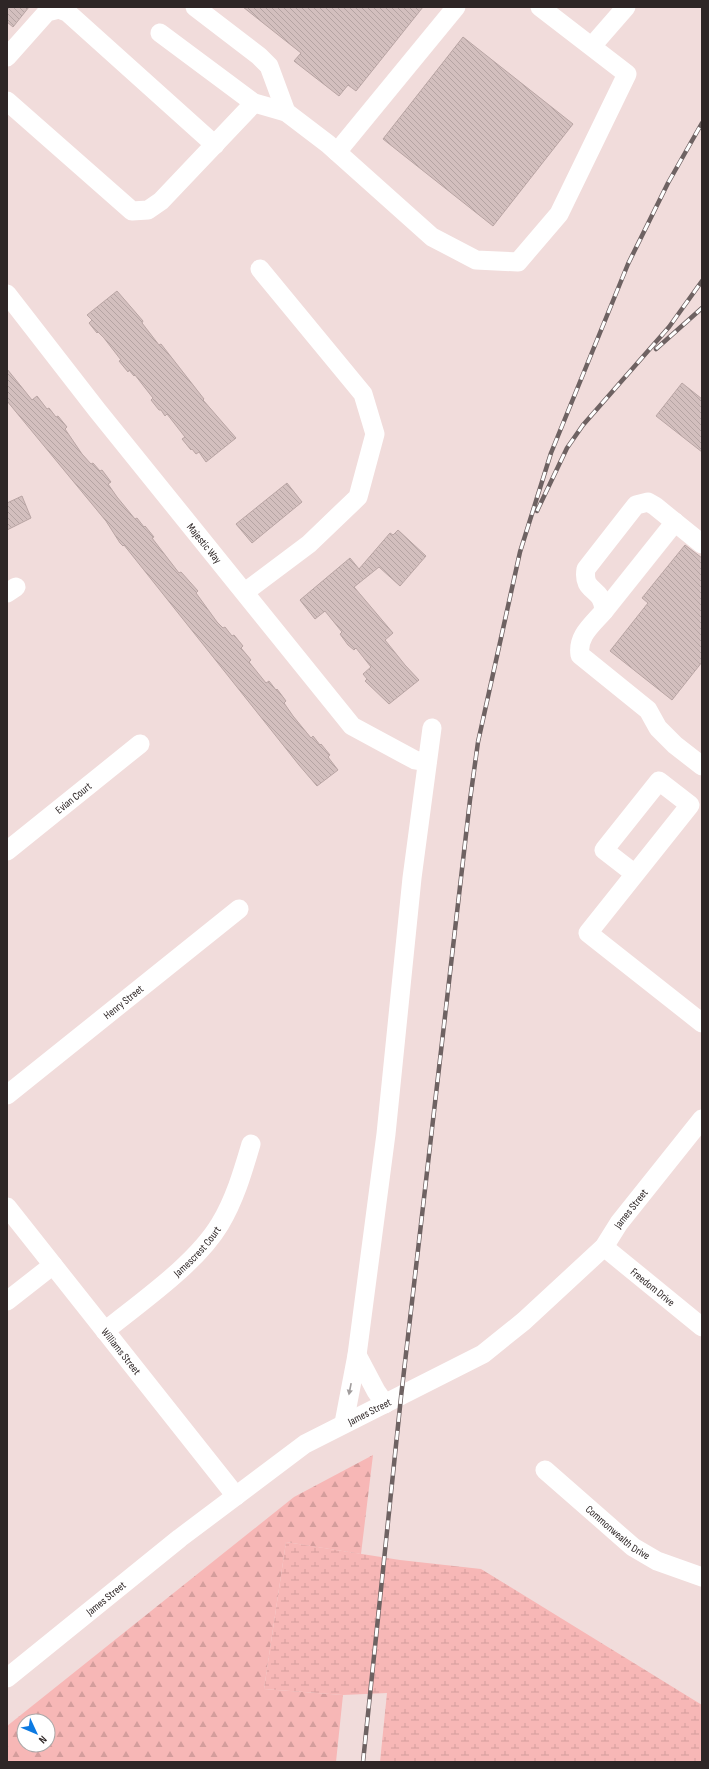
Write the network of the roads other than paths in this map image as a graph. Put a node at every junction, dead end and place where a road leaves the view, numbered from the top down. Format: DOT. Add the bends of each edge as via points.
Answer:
graph roads {
  1 [pos="195,7"];
  2 [pos="456,7"];
  3 [pos="540,7"];
  4 [pos="626,7"];
  5 [pos="160,33"];
  6 [pos="592,46"];
  7 [pos="7,57"];
  8 [pos="7,101"];
  9 [pos="254,104"];
  10 [pos="286,112"];
  11 [pos="215,145"];
  12 [pos="337,152"];
  13 [pos="260,269"];
  14 [pos="7,294"];
  15 [pos="675,522"];
  16 [pos="702,544"];
  17 [pos="245,592"];
  18 [pos="604,611"];
  19 [pos="432,728"];
  20 [pos="140,744"];
  21 [pos="700,760"];
  22 [pos="427,762"];
  23 [pos="696,810"];
  24 [pos="7,851"];
  25 [pos="635,874"];
  26 [pos="239,908"];
  27 [pos="702,1023"];
  28 [pos="7,1095"];
  29 [pos="702,1119"];
  30 [pos="251,1144"];
  31 [pos="7,1207"];
  32 [pos="604,1247"];
  33 [pos="53,1265"];
  34 [pos="7,1302"];
  35 [pos="702,1327"];
  36 [pos="105,1331"];
  37 [pos="357,1355"];
  38 [pos="385,1404"];
  39 [pos="344,1423"];
  40 [pos="545,1470"];
  41 [pos="236,1496"];
  42 [pos="702,1577"];
  43 [pos="7,1678"];
  1 -- 10 [label="street" via="269,66"];
  2 -- 12 [label="street"];
  3 -- 6 [label="street"];
  4 -- 6 [label="street"];
  5 -- 9 [label="street"];
  6 -- 12 [label="street" via="627,74 559,214 518,262 476,260 432,237"];
  7 -- 11 [label="street" via="47,12 63,10"];
  8 -- 11 [label="street" via="132,212 148,210 161,201"];
  9 -- 10 [label="street"];
  9 -- 11 [label="street"];
  10 -- 12 [label="street"];
  13 -- 17 [label="street" via="363,394 375,434 358,498 309,544"];
  14 -- 17 [label="street, Majestic Way"];
  15 -- 16 [label="street"];
  15 -- 18 [label="street"];
  15 -- 18 [label="street" via="648,502 640,503 631,511 586,569 584,577 587,585 603,601"];
  17 -- 22 [label="street, Majestic Way" via="352,726 415,760"];
  18 -- 21 [label="street" via="581,638 580,655 648,710 662,732 675,745"];
  19 -- 22 [label="street"];
  20 -- 24 [label="street, Evian Court"];
  22 -- 37 [label="street" via="412,878 386,1134"];
  23 -- 25 [label="street"];
  23 -- 25 [label="street" via="659,781 604,850"];
  25 -- 27 [label="street" via="588,933"];
  26 -- 28 [label="street, Henry Street"];
  29 -- 32 [label="street, James Street" via="619,1223"];
  30 -- 36 [label="street, Jamescrest Court" via="238,1187 226,1212 196,1257"];
  31 -- 33 [label="street, Williams Street"];
  32 -- 35 [label="street, Freedom Drive"];
  32 -- 38 [label="street, James Street" via="524,1321 483,1354"];
  33 -- 34 [label="street"];
  33 -- 36 [label="street, Williams Street"];
  36 -- 41 [label="street, Williams Street"];
  37 -- 38 [label="street"];
  37 -- 39 [label="street, one-way"];
  38 -- 39 [label="street, James Street"];
  39 -- 41 [label="street, James Street" via="305,1444"];
  40 -- 42 [label="street, Commonwealth Drive" via="633,1547 657,1561"];
  41 -- 43 [label="street, James Street"];
}
